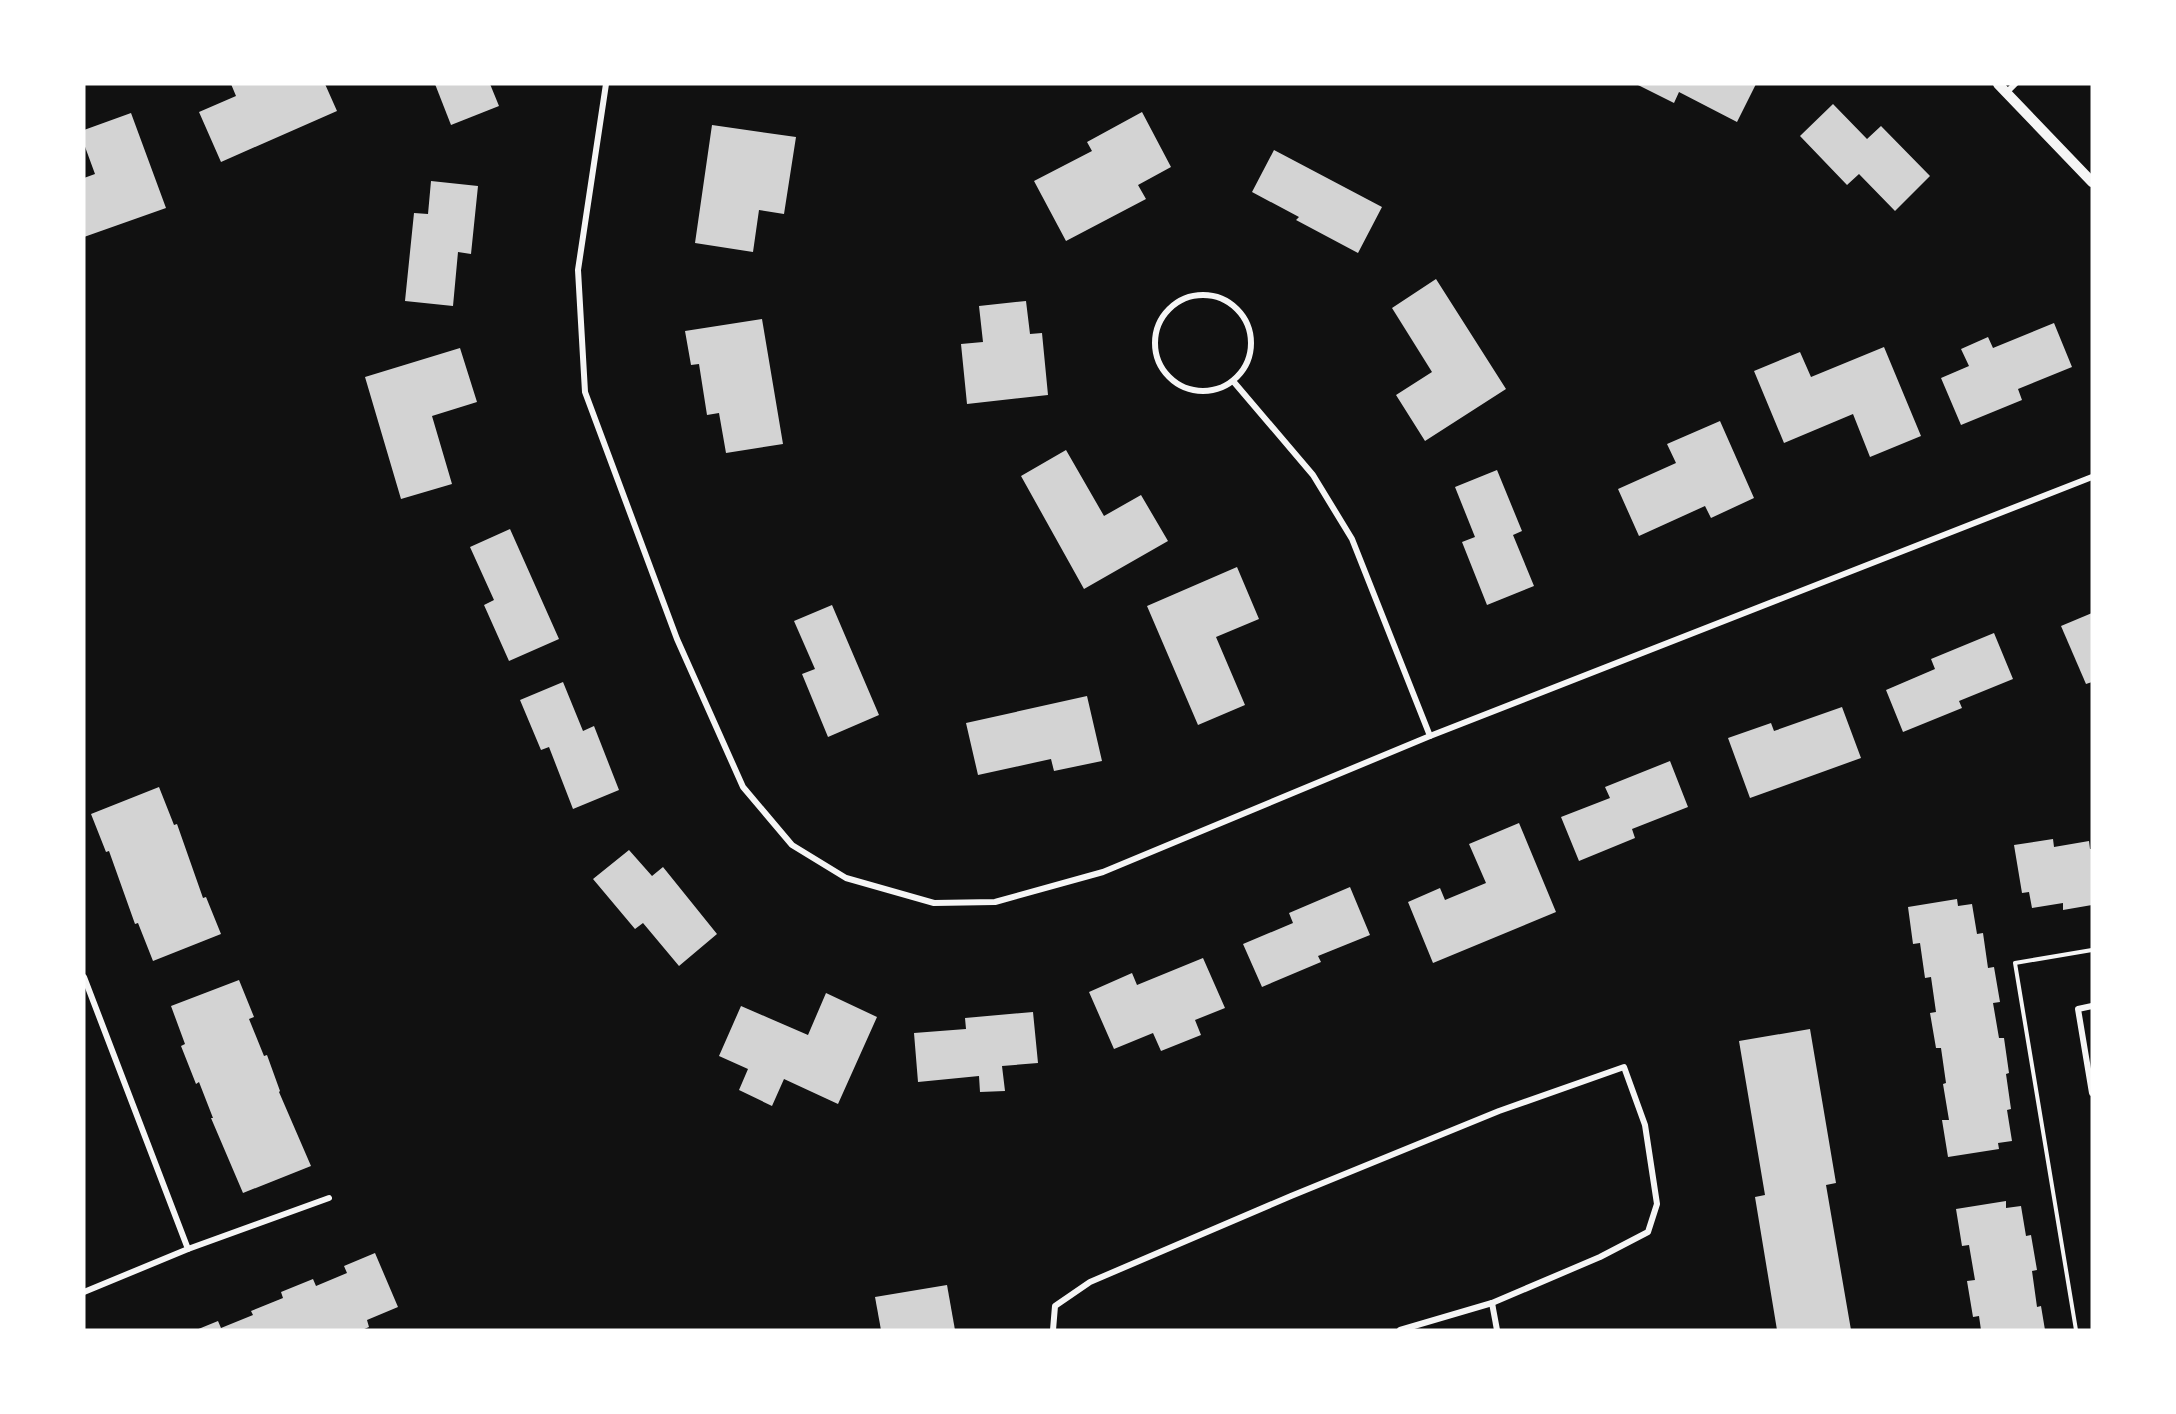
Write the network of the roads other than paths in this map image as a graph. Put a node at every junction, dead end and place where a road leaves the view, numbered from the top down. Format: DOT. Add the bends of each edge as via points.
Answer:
graph roads {
  1 [pos="606,84"];
  2 [pos="1998,84"];
  3 [pos="2015,84"];
  4 [pos="2007,93"];
  5 [pos="2092,182"];
  6 [pos="1233,381"];
  7 [pos="2092,477"];
  8 [pos="1430,736"];
  9 [pos="84,977"];
  10 [pos="2092,1006"];
  11 [pos="2092,1093"];
  12 [pos="329,1198"];
  13 [pos="188,1249"];
  14 [pos="84,1292"];
  15 [pos="1492,1303"];
  16 [pos="1053,1330"];
  17 [pos="1400,1330"];
  18 [pos="1497,1330"];
  1 -- 8 [label="street" via="578,270 585,392 677,639 743,787 792,845 846,878 934,903 995,902 1103,872"];
  2 -- 4 [label="street"];
  3 -- 4 [label="street"];
  4 -- 5 [label="street"];
  6 -- 6 [label="street" via="1219,389 1188,390 1163,371 1155,341 1165,312 1193,296 1209,295 1237,309 1251,338 1250,354"];
  6 -- 8 [label="street" via="1313,475 1352,539"];
  7 -- 8 [label="street"];
  9 -- 13 [label="street"];
  10 -- 11 [label="street" via="2078,1009"];
  12 -- 13 [label="street"];
  13 -- 14 [label="street"];
  15 -- 16 [label="street" via="1648,1232 1657,1204 1645,1125 1624,1067 1488,1116 1090,1282 1055,1306"];
  15 -- 17 [label="street"];
  15 -- 18 [label="street"];
}
